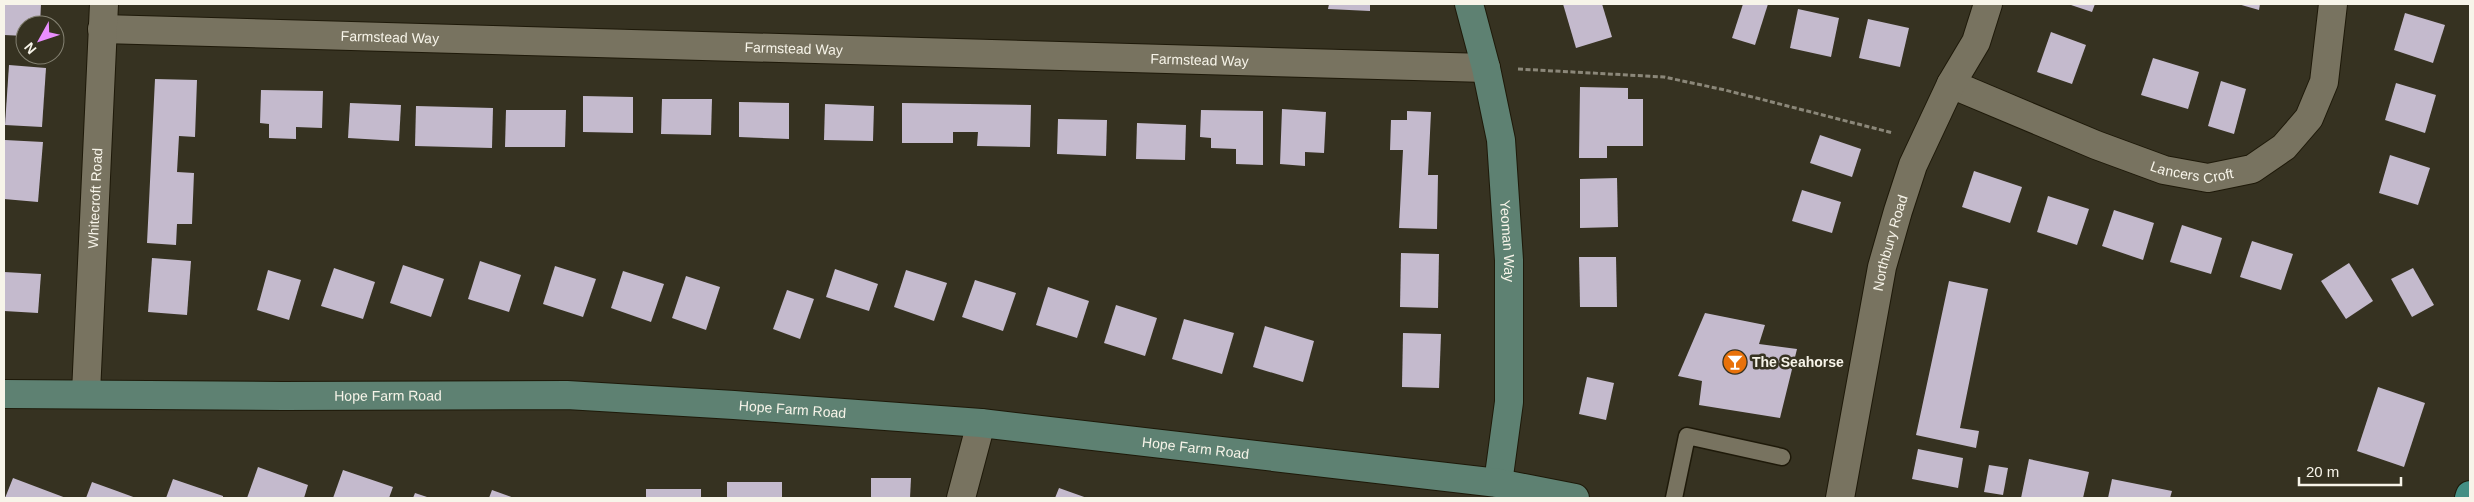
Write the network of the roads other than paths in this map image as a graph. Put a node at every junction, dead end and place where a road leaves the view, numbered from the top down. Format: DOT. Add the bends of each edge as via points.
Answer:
graph roads {
  1 [pos="1469,4"];
  2 [pos="1988,4"];
  3 [pos="2333,4"];
  4 [pos="103,17"];
  5 [pos="1486,68"];
  6 [pos="1951,84"];
  7 [pos="86,393"];
  8 [pos="4,394"];
  9 [pos="981,423"];
  10 [pos="1782,457"];
  11 [pos="1498,483"];
  12 [pos="961,498"];
  13 [pos="1575,498"];
  14 [pos="1674,498"];
  15 [pos="1840,498"];
  1 -- 5 [label="street, Yeoman Way"];
  2 -- 6 [label="street, Northbury Road" via="1976,42"];
  3 -- 6 [label="street, Lancers Croft" via="2324,82 2309,118 2284,147 2252,169 2208,178 2164,170"];
  4 -- 5 [label="street, Farmstead Way"];
  4 -- 7 [label="street, Whitecroft Road"];
  5 -- 11 [label="street, Yeoman Way" via="1501,140 1509,260 1508,402"];
  6 -- 15 [label="street, Northbury Road" via="1913,165 1882,267"];
  7 -- 8 [label="street, Hope Farm Road"];
  7 -- 9 [label="street, Hope Farm Road" via="567,395"];
  9 -- 11 [label="street, Hope Farm Road"];
  9 -- 12 [label="street"];
  10 -- 14 [label="lane" via="1687,436"];
  11 -- 13 [label="street, Hope Farm Road"];
}
